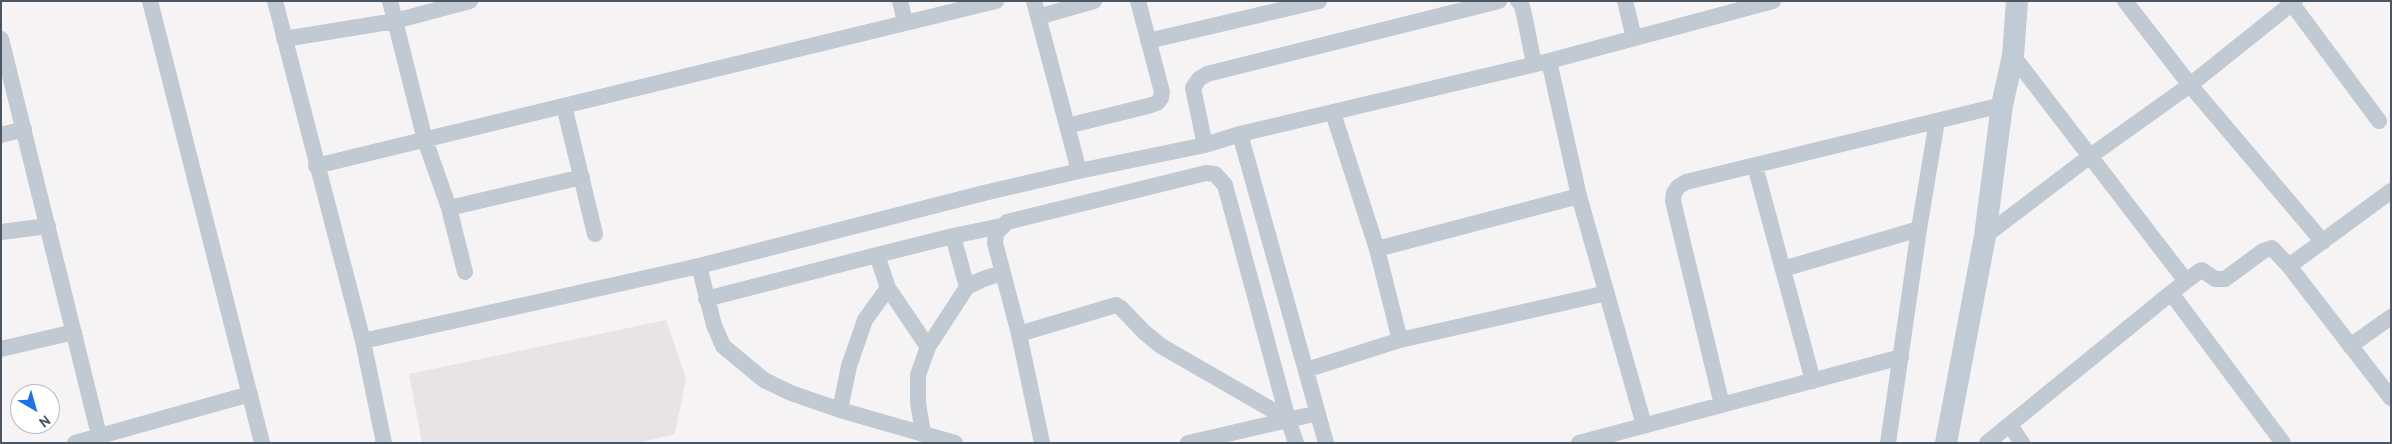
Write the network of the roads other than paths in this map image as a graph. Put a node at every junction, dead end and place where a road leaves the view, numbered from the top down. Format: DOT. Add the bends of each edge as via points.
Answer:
graph roads {
  1 [pos="150,1"];
  2 [pos="275,1"];
  3 [pos="390,1"];
  4 [pos="470,1"];
  5 [pos="900,1"];
  6 [pos="996,1"];
  7 [pos="1094,1"];
  8 [pos="1138,1"];
  9 [pos="1319,1"];
  10 [pos="1499,1"];
  11 [pos="1518,1"];
  12 [pos="1625,1"];
  13 [pos="1773,1"];
  14 [pos="2017,1"];
  15 [pos="2125,1"];
  16 [pos="2292,2"];
  17 [pos="1036,9"];
  18 [pos="395,20"];
  19 [pos="905,22"];
  20 [pos="1634,38"];
  21 [pos="1,39"];
  22 [pos="284,39"];
  23 [pos="1148,41"];
  24 [pos="2012,56"];
  25 [pos="1542,63"];
  26 [pos="2190,85"];
  27 [pos="2002,105"];
  28 [pos="564,106"];
  29 [pos="1333,113"];
  30 [pos="1937,121"];
  31 [pos="2379,121"];
  32 [pos="1067,126"];
  33 [pos="24,129"];
  34 [pos="1240,134"];
  35 [pos="1,135"];
  36 [pos="425,140"];
  37 [pos="1204,145"];
  38 [pos="2089,156"];
  39 [pos="316,166"];
  40 [pos="1755,166"];
  41 [pos="1078,171"];
  42 [pos="582,177"];
  43 [pos="2391,191"];
  44 [pos="1579,196"];
  45 [pos="449,208"];
  46 [pos="48,226"];
  47 [pos="1001,226"];
  48 [pos="1919,229"];
  49 [pos="1,232"];
  50 [pos="595,234"];
  51 [pos="953,236"];
  52 [pos="1985,236"];
  53 [pos="2323,242"];
  54 [pos="1377,250"];
  55 [pos="877,255"];
  56 [pos="699,266"];
  57 [pos="2289,266"];
  58 [pos="1783,269"];
  59 [pos="465,272"];
  60 [pos="1002,273"];
  61 [pos="2186,281"];
  62 [pos="967,287"];
  63 [pos="888,288"];
  64 [pos="1607,293"];
  65 [pos="2171,294"];
  66 [pos="706,299"];
  67 [pos="2391,316"];
  68 [pos="74,332"];
  69 [pos="1019,334"];
  70 [pos="1400,340"];
  71 [pos="363,341"];
  72 [pos="2350,346"];
  73 [pos="928,347"];
  74 [pos="1,349"];
  75 [pos="1901,357"];
  76 [pos="1306,370"];
  77 [pos="1813,381"];
  78 [pos="250,394"];
  79 [pos="2391,398"];
  80 [pos="1722,405"];
  81 [pos="840,410"];
  82 [pos="1318,413"];
  83 [pos="1288,419"];
  84 [pos="1644,425"];
  85 [pos="2010,425"];
  86 [pos="923,433"];
  87 [pos="100,440"];
  88 [pos="1588,442"];
  89 [pos="75,443"];
  90 [pos="262,443"];
  91 [pos="384,443"];
  92 [pos="955,443"];
  93 [pos="1042,443"];
  94 [pos="1188,443"];
  95 [pos="1296,443"];
  96 [pos="1326,443"];
  97 [pos="1888,443"];
  98 [pos="1946,443"];
  99 [pos="1987,443"];
  100 [pos="2022,443"];
  101 [pos="2283,443"];
  1 -- 78 [label="street"];
  2 -- 22 [label="street"];
  3 -- 18 [label="street"];
  4 -- 18 [label="street"];
  5 -- 19 [label="street"];
  6 -- 19 [label="street"];
  7 -- 17 [label="street"];
  8 -- 23 [label="street"];
  9 -- 23 [label="street"];
  10 -- 37 [label="street" via="1207,74 1193,88"];
  11 -- 25 [label="street"];
  12 -- 20 [label="street"];
  13 -- 20 [label="street"];
  14 -- 24 [label="street"];
  15 -- 26 [label="street"];
  16 -- 26 [label="street"];
  16 -- 31 [label="street"];
  17 -- 32 [label="street"];
  18 -- 22 [label="street"];
  18 -- 36 [label="street"];
  19 -- 28 [label="street"];
  20 -- 25 [label="street"];
  21 -- 33 [label="street"];
  22 -- 39 [label="street"];
  23 -- 32 [label="street" via="1162,92 1157,103"];
  24 -- 27 [label="street"];
  24 -- 38 [label="street"];
  25 -- 29 [label="street"];
  25 -- 44 [label="street"];
  26 -- 38 [label="street"];
  26 -- 53 [label="street"];
  27 -- 30 [label="street"];
  27 -- 52 [label="street"];
  28 -- 36 [label="street"];
  28 -- 42 [label="street"];
  29 -- 34 [label="street"];
  29 -- 54 [label="street"];
  30 -- 40 [label="street"];
  30 -- 48 [label="street"];
  32 -- 41 [label="street"];
  33 -- 35 [label="street"];
  33 -- 46 [label="street"];
  34 -- 37 [label="street"];
  34 -- 76 [label="street"];
  36 -- 39 [label="street"];
  36 -- 45 [label="street"];
  37 -- 41 [label="street"];
  38 -- 52 [label="street"];
  38 -- 61 [label="street"];
  39 -- 71 [label="street"];
  40 -- 58 [label="street"];
  40 -- 80 [label="street" via="1686,182 1674,193 1673,201"];
  41 -- 56 [label="street"];
  42 -- 45 [label="street"];
  42 -- 50 [label="street"];
  43 -- 53 [label="street"];
  44 -- 54 [label="street"];
  44 -- 64 [label="street"];
  45 -- 59 [label="street"];
  46 -- 49 [label="street"];
  46 -- 68 [label="street"];
  47 -- 51 [label="street"];
  47 -- 60 [label="street" via="996,233 996,243"];
  47 -- 83 [label="street" via="1206,173 1215,174 1225,185"];
  48 -- 58 [label="street"];
  48 -- 75 [label="street"];
  51 -- 55 [label="street"];
  51 -- 62 [label="street"];
  52 -- 98 [label="street"];
  53 -- 57 [label="street"];
  54 -- 70 [label="street"];
  55 -- 63 [label="street"];
  55 -- 66 [label="street"];
  56 -- 66 [label="street"];
  56 -- 71 [label="street"];
  57 -- 61 [label="street" via="2276,251 2268,249 2225,279 2215,279 2202,270"];
  57 -- 72 [label="street"];
  58 -- 77 [label="street"];
  60 -- 62 [label="street"];
  60 -- 69 [label="street"];
  61 -- 65 [label="street"];
  62 -- 73 [label="street"];
  63 -- 73 [label="street"];
  63 -- 81 [label="street" via="865,320 849,366"];
  64 -- 70 [label="street"];
  64 -- 84 [label="street"];
  65 -- 85 [label="street"];
  65 -- 101 [label="street"];
  66 -- 81 [label="street" via="723,346 740,362 764,380 791,393"];
  67 -- 72 [label="street"];
  68 -- 74 [label="street"];
  68 -- 87 [label="street"];
  69 -- 83 [label="street" via="1116,305 1161,346"];
  69 -- 93 [label="street"];
  70 -- 76 [label="street"];
  71 -- 91 [label="street"];
  72 -- 79 [label="street"];
  73 -- 86 [label="street" via="918,375"];
  75 -- 77 [label="street"];
  75 -- 97 [label="street"];
  76 -- 82 [label="street"];
  77 -- 80 [label="street"];
  78 -- 87 [label="street"];
  78 -- 90 [label="street"];
  80 -- 84 [label="street"];
  81 -- 86 [label="street"];
  82 -- 83 [label="street"];
  82 -- 96 [label="street"];
  83 -- 94 [label="street"];
  83 -- 95 [label="street"];
  84 -- 88 [label="street"];
  85 -- 99 [label="street"];
  85 -- 100 [label="street"];
  86 -- 92 [label="street"];
  87 -- 89 [label="street"];
}
